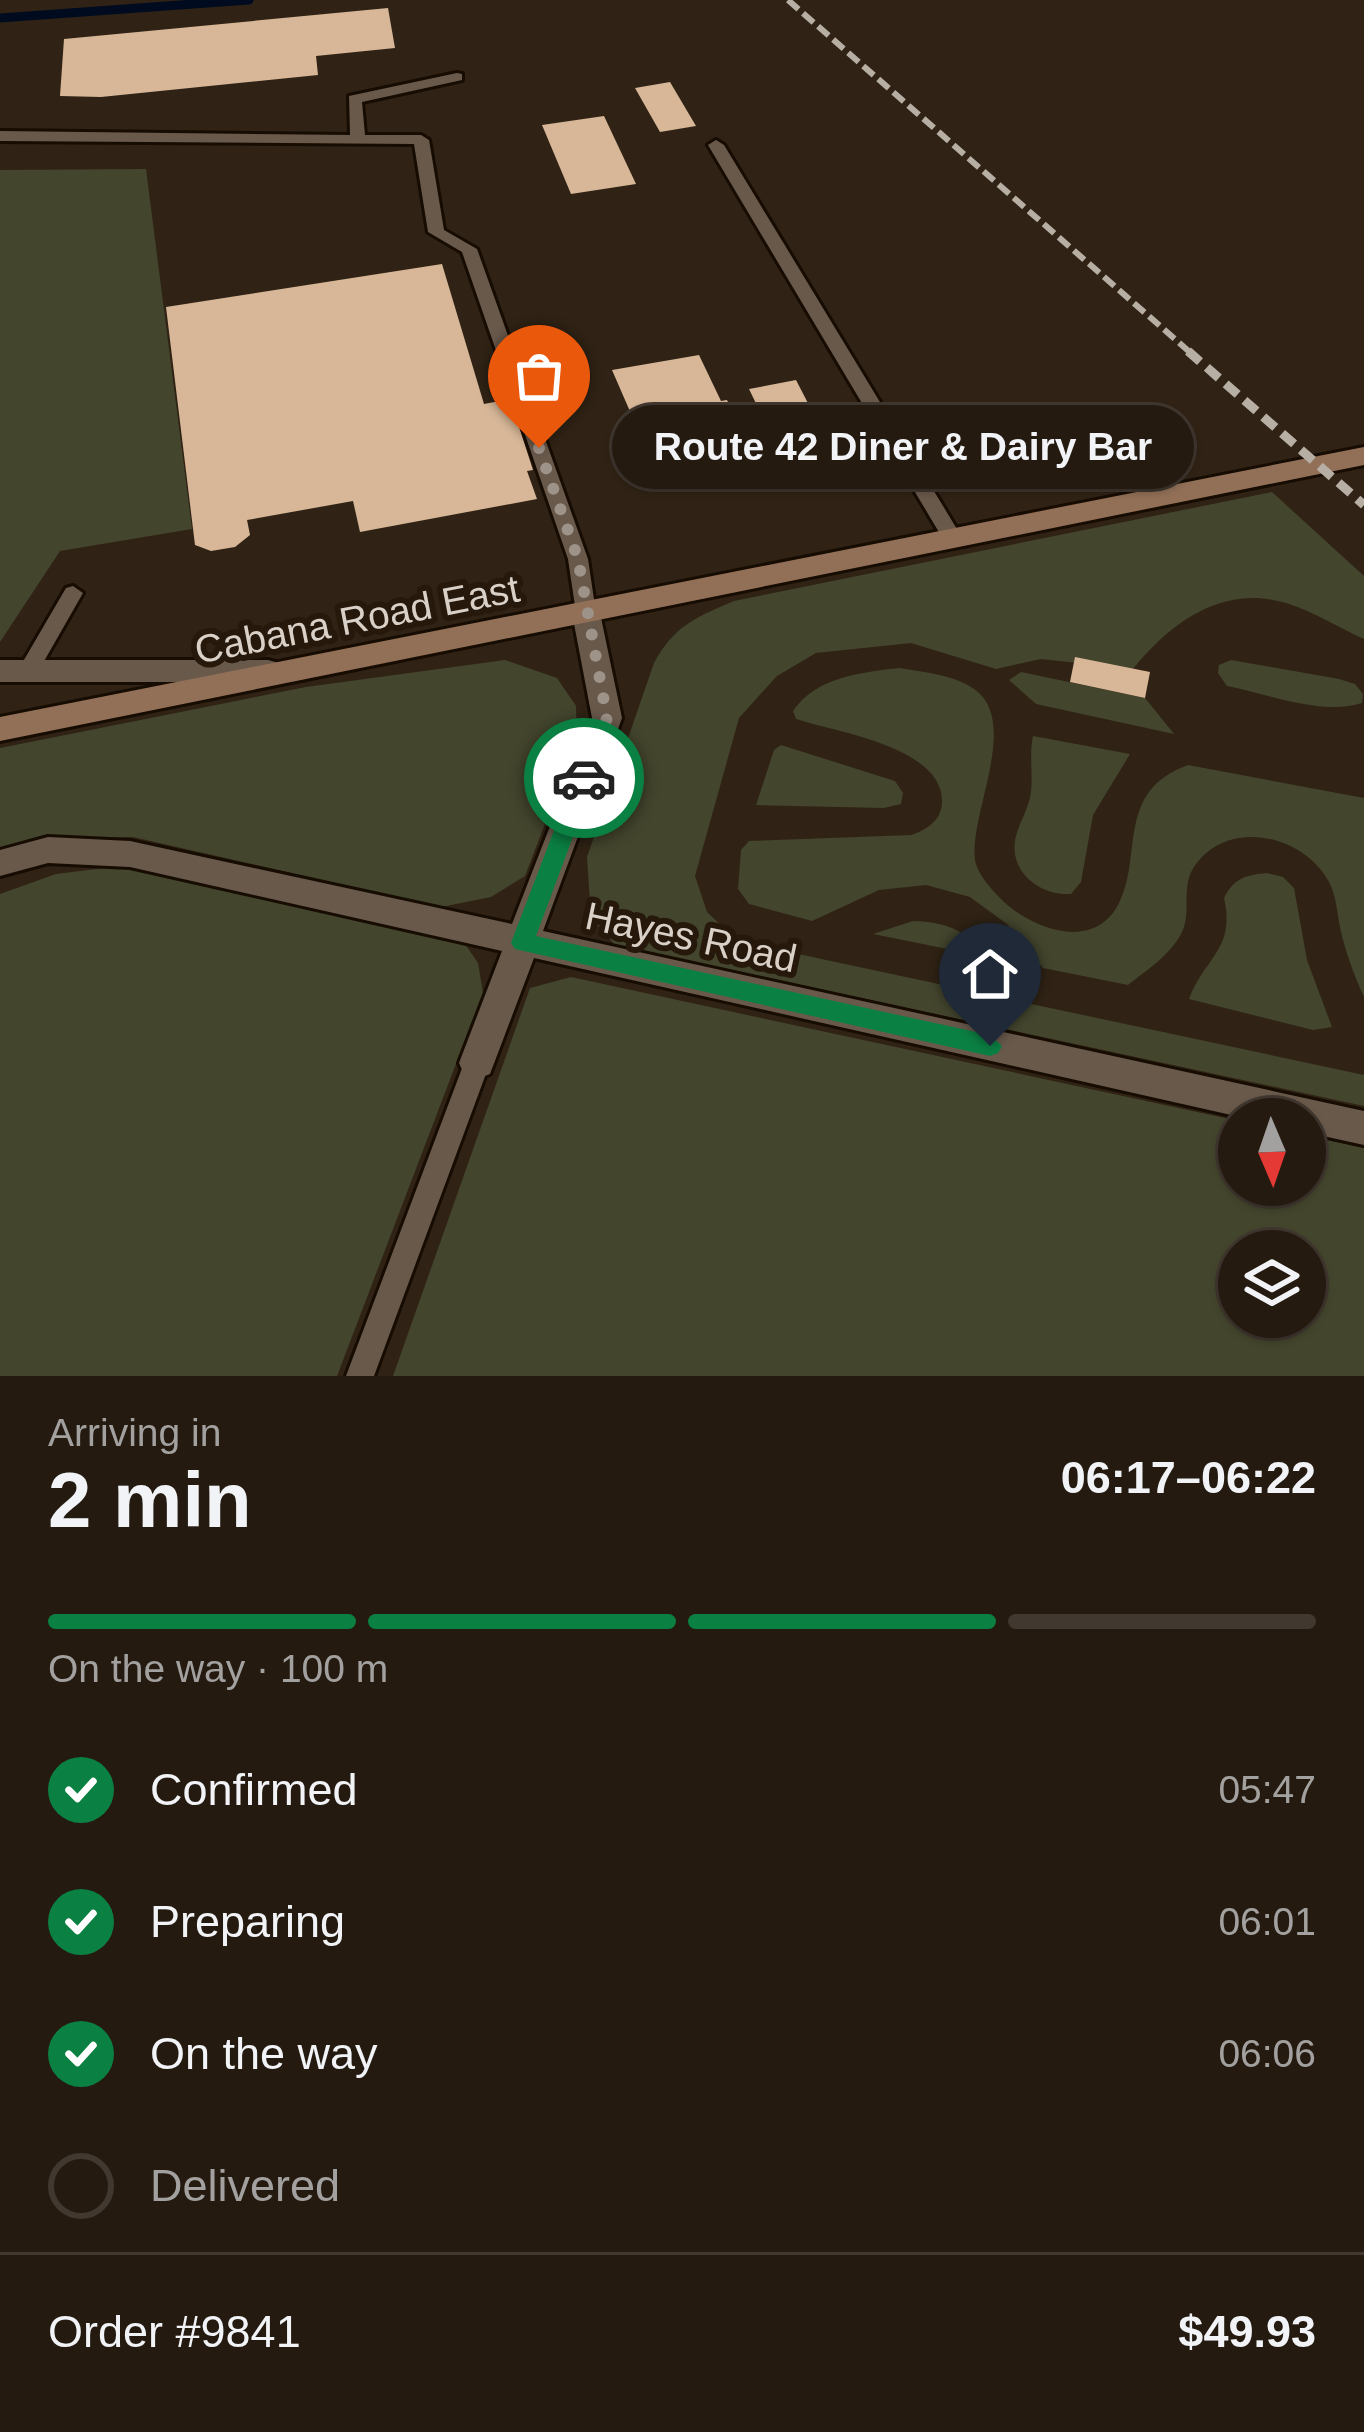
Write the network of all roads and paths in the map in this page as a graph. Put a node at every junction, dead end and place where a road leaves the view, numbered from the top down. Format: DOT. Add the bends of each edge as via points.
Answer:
graph roads {
  1 [pos="457,77"];
  2 [pos="0,136"];
  3 [pos="358,140"];
  4 [pos="716,145"];
  5 [pos="1364,456"];
  6 [pos="953,539"];
  7 [pos="73,593"];
  8 [pos="586,613"];
  9 [pos="14,671"];
  10 [pos="292,671"];
  11 [pos="0,729"];
  12 [pos="0,863"];
  13 [pos="522,943"];
  14 [pos="477,1063"];
  15 [pos="1364,1128"];
  16 [pos="360,1376"];
  1 -- 3 [label="lane" via="354,99"];
  2 -- 3 [label="lane"];
  3 -- 8 [label="lane" via="421,140 436,232 469,249 578,559"];
  4 -- 6 [label="lane"];
  5 -- 6 [label="main road, Cabana Road East"];
  6 -- 8 [label="main road, Cabana Road East"];
  7 -- 9 [label="lane"];
  8 -- 10 [label="main road, Cabana Road East"];
  8 -- 13 [label="street" via="607,718"];
  9 -- 10 [label="street"];
  10 -- 11 [label="main road, Cabana Road East"];
  12 -- 13 [label="street, Hayes Road" via="48,850 130,854"];
  13 -- 14 [label="street"];
  13 -- 15 [label="street, Hayes Road"];
  14 -- 16 [label="lane"];
}
